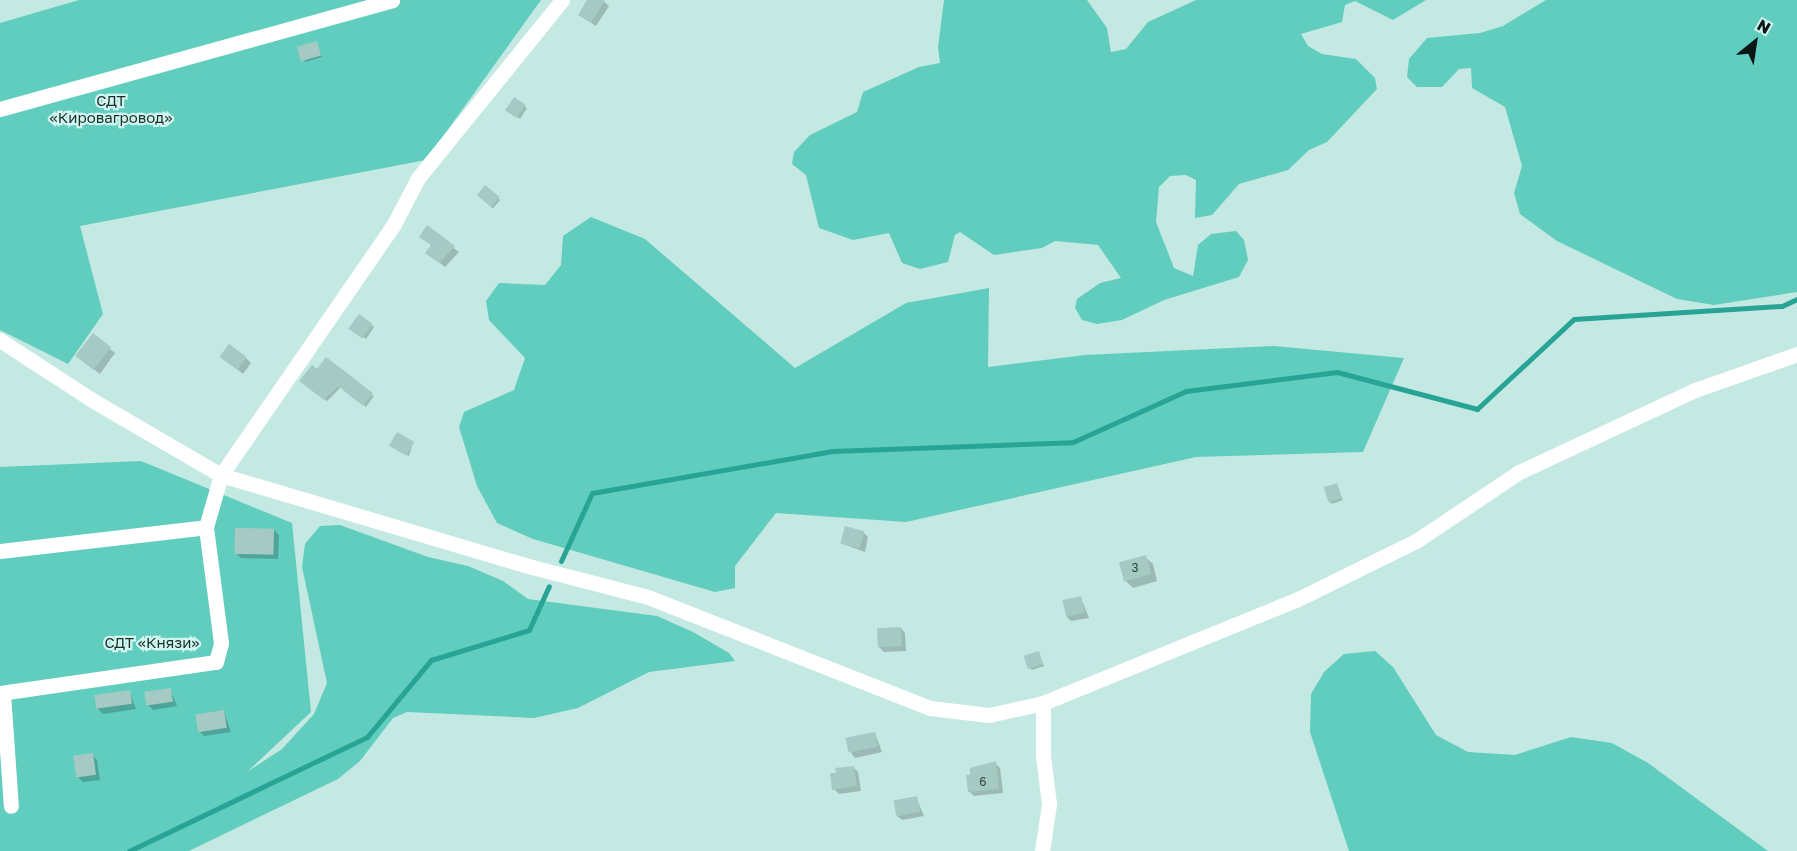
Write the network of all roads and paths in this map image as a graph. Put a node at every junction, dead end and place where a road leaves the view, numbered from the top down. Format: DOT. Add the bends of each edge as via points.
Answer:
graph roads {
  1 [pos="392,0"];
  2 [pos="562,0"];
  3 [pos="0,109"];
  4 [pos="0,340"];
  5 [pos="1797,354"];
  6 [pos="221,475"];
  7 [pos="206,528"];
  8 [pos="0,551"];
  9 [pos="1,693"];
  10 [pos="1043,703"];
  11 [pos="11,806"];
  12 [pos="1042,851"];
  1 -- 3 [label="street"];
  2 -- 6 [label="street" via="418,178 393,226"];
  4 -- 6 [label="street" via="92,400"];
  5 -- 10 [label="street" via="1695,390 1519,472 1416,542 1296,600"];
  6 -- 7 [label="street"];
  6 -- 10 [label="street" via="532,567 648,597 930,708 989,715"];
  7 -- 8 [label="street"];
  7 -- 9 [label="street" via="221,643 216,662"];
  9 -- 11 [label="street"];
  10 -- 12 [label="street" via="1042,756 1049,804"];
}
